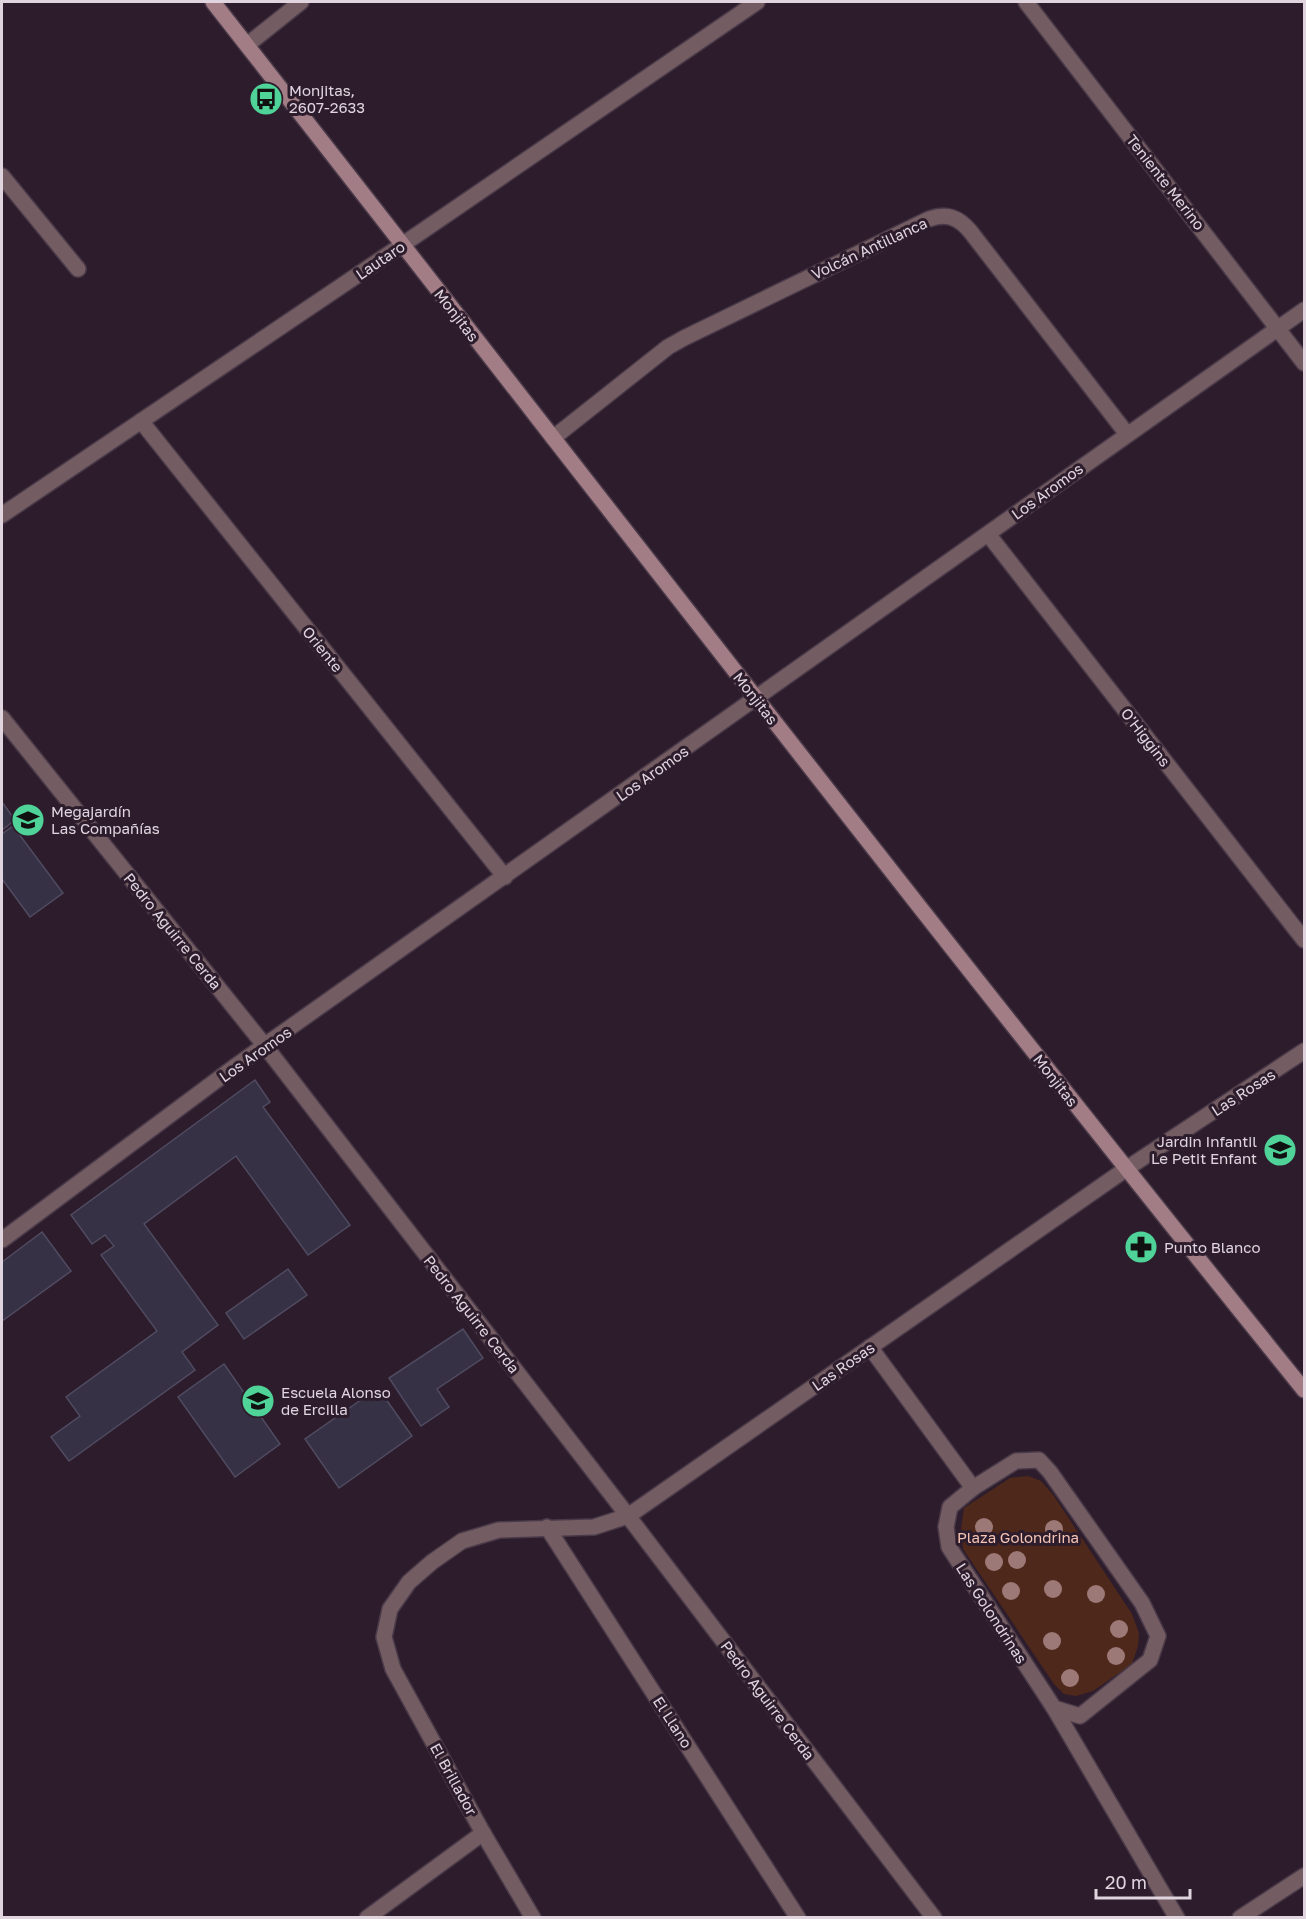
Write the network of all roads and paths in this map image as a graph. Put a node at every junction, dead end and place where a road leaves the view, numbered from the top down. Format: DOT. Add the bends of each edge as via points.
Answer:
graph roads {
  1 [pos="213,2"];
  2 [pos="301,2"];
  3 [pos="757,2"];
  4 [pos="1026,2"];
  5 [pos="247,45"];
  6 [pos="2,176"];
  7 [pos="402,245"];
  8 [pos="78,269"];
  9 [pos="1305,310"];
  10 [pos="1279,328"];
  11 [pos="1305,363"];
  12 [pos="141,421"];
  13 [pos="1127,434"];
  14 [pos="553,438"];
  15 [pos="2,515"];
  16 [pos="988,534"];
  17 [pos="757,699"];
  18 [pos="2,718"];
  19 [pos="505,877"];
  20 [pos="1305,940"];
  21 [pos="265,1046"];
  22 [pos="1305,1051"];
  23 [pos="1126,1169"];
  24 [pos="2,1240"];
  25 [pos="870,1347"];
  26 [pos="1305,1390"];
  27 [pos="973,1488"];
  28 [pos="628,1516"];
  29 [pos="547,1527"];
  30 [pos="384,1636"];
  31 [pos="1054,1708"];
  32 [pos="483,1833"];
  33 [pos="1305,1876"];
  34 [pos="367,1917"];
  35 [pos="533,1917"];
  36 [pos="798,1917"];
  37 [pos="934,1917"];
  38 [pos="1177,1917"];
  39 [pos="1240,1917"];
  1 -- 5 [label="main road, Monjitas"];
  2 -- 5 [label="street"];
  3 -- 7 [label="street, Lautaro"];
  4 -- 10 [label="street, Teniente Merino"];
  5 -- 7 [label="main road, Monjitas"];
  6 -- 8 [label="street"];
  7 -- 12 [label="street, Lautaro"];
  7 -- 14 [label="main road, Monjitas"];
  9 -- 10 [label="street, Los Aromos"];
  10 -- 11 [label="street, Teniente Merino"];
  10 -- 13 [label="street, Los Aromos"];
  12 -- 15 [label="street, Lautaro"];
  12 -- 19 [label="street, Oriente"];
  13 -- 14 [label="street, Volcán Antillanca" via="970,231 957,218 943,215 684,338"];
  13 -- 16 [label="street, Los Aromos"];
  14 -- 17 [label="main road, Monjitas"];
  16 -- 17 [label="street, Los Aromos"];
  16 -- 20 [label="street, O'Higgins"];
  17 -- 19 [label="street, Los Aromos"];
  17 -- 23 [label="main road, Monjitas"];
  18 -- 21 [label="street, Pedro Aguirre Cerda"];
  19 -- 21 [label="street, Los Aromos"];
  21 -- 24 [label="street, Los Aromos"];
  21 -- 28 [label="street, Pedro Aguirre Cerda"];
  22 -- 23 [label="street, Las Rosas"];
  23 -- 25 [label="street, Las Rosas"];
  23 -- 26 [label="main road, Monjitas"];
  25 -- 27 [label="street"];
  25 -- 28 [label="street, Las Rosas"];
  27 -- 31 [label="street, Las Golondrinas" via="950,1507 946,1527 949,1547"];
  27 -- 31 [label="street, Las Golondrinas" via="1016,1461 1039,1460 1142,1602 1158,1636 1150,1660 1080,1716"];
  28 -- 29 [label="street, Las Rosas" via="594,1527"];
  28 -- 37 [label="street, Pedro Aguirre Cerda"];
  29 -- 30 [label="street, Las Rosas" via="500,1530 462,1541 409,1582 390,1610"];
  29 -- 36 [label="street, El Llano"];
  30 -- 32 [label="street, El Brillador" via="393,1669"];
  31 -- 38 [label="street, Las Golondrinas"];
  32 -- 34 [label="street"];
  32 -- 35 [label="street, El Brillador"];
  33 -- 39 [label="street"];
}
